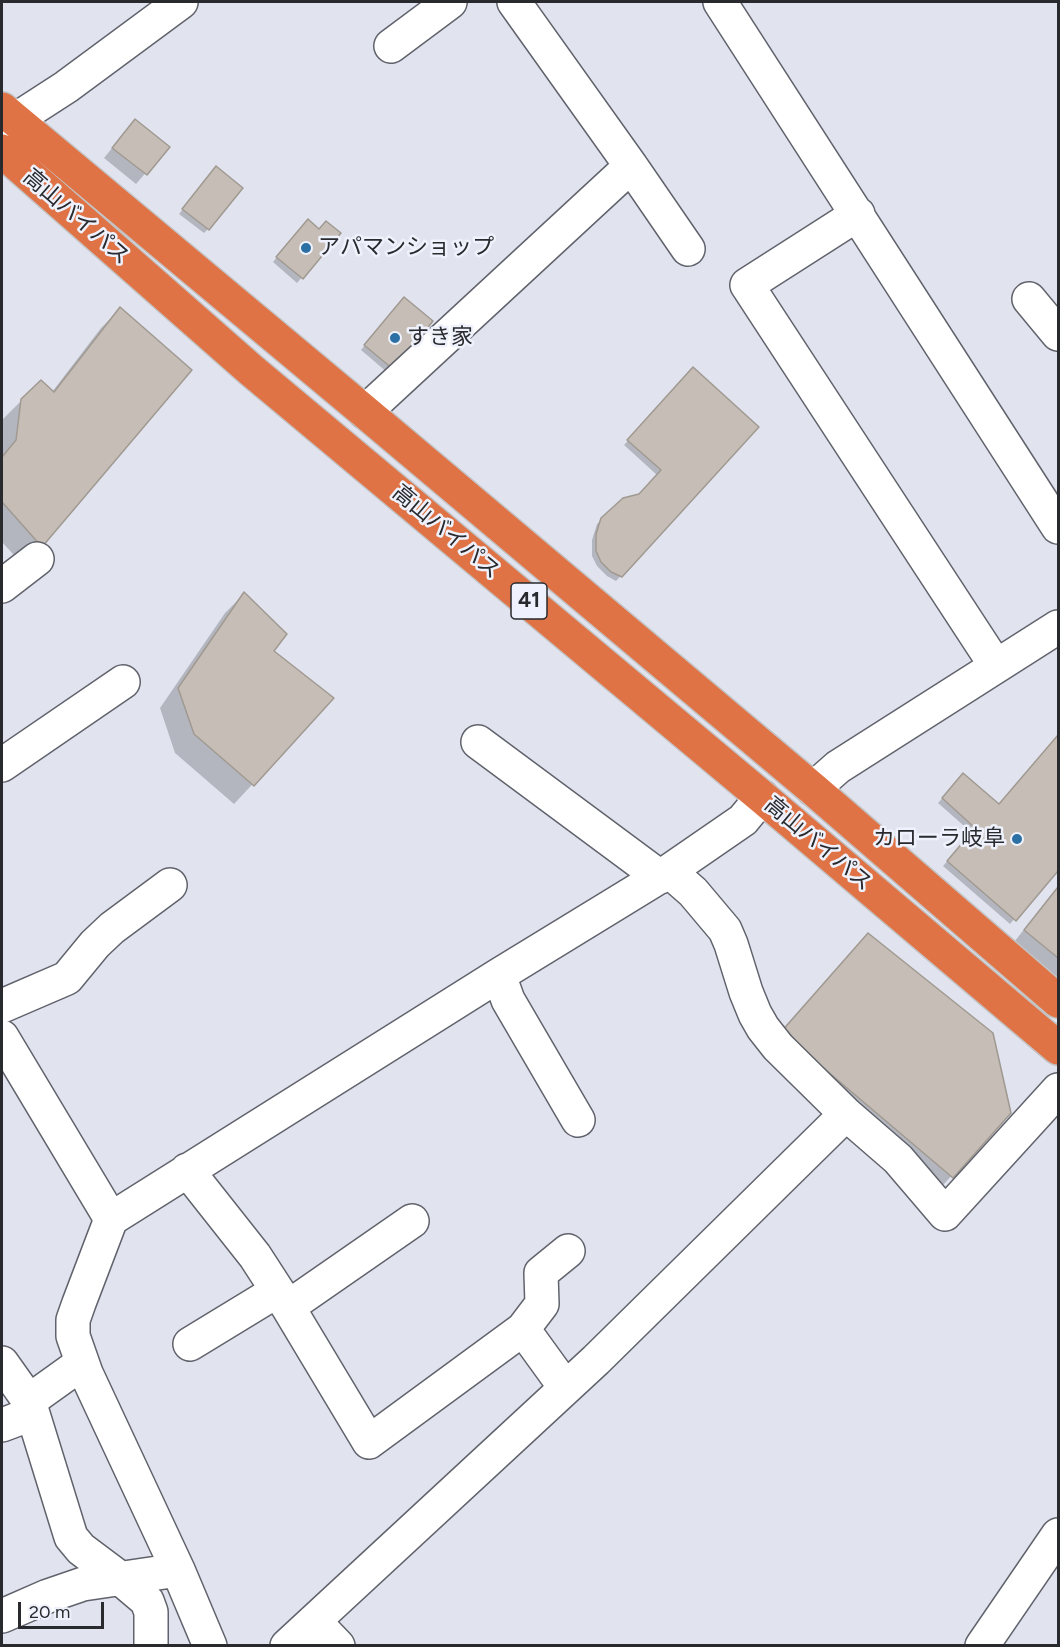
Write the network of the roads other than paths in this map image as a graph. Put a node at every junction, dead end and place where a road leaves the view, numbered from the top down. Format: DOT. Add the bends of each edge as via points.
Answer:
graph roads {
  1 [pos="181,2"];
  2 [pos="450,2"];
  3 [pos="514,2"];
  4 [pos="720,2"];
  5 [pos="391,46"];
  6 [pos="6,119"];
  7 [pos="2,152"];
  8 [pos="631,166"];
  9 [pos="858,214"];
  10 [pos="688,249"];
  11 [pos="1029,299"];
  12 [pos="1059,334"];
  13 [pos="365,412"];
  14 [pos="1059,527"];
  15 [pos="37,558"];
  16 [pos="2,586"];
  17 [pos="1059,627"];
  18 [pos="996,666"];
  19 [pos="123,682"];
  20 [pos="478,742"];
  21 [pos="2,765"];
  22 [pos="813,789"];
  23 [pos="762,797"];
  24 [pos="664,874"];
  25 [pos="170,885"];
  26 [pos="499,975"];
  27 [pos="1059,1001"];
  28 [pos="2,1006"];
  29 [pos="2,1037"];
  30 [pos="1059,1048"];
  31 [pos="1059,1090"];
  32 [pos="846,1114"];
  33 [pos="578,1120"];
  34 [pos="187,1170"];
  35 [pos="111,1219"];
  36 [pos="412,1221"];
  37 [pos="568,1251"];
  38 [pos="283,1299"];
  39 [pos="523,1329"];
  40 [pos="190,1344"];
  41 [pos="2,1363"];
  42 [pos="82,1363"];
  43 [pos="566,1387"];
  44 [pos="31,1405"];
  45 [pos="2,1425"];
  46 [pos="1059,1535"];
  47 [pos="178,1570"];
  48 [pos="121,1579"];
  49 [pos="2,1616"];
  50 [pos="314,1621"];
  51 [pos="152,1646"];
  52 [pos="210,1646"];
  53 [pos="287,1646"];
  54 [pos="338,1646"];
  55 [pos="982,1646"];
  1 -- 6 [label="street" via="66,87"];
  2 -- 5 [label="street"];
  3 -- 8 [label="street"];
  4 -- 9 [label="street"];
  6 -- 13 [label="highway, 高山バイパス / 41"];
  7 -- 23 [label="highway, 高山バイパス / 41" via="251,370"];
  8 -- 10 [label="street"];
  8 -- 13 [label="street"];
  9 -- 14 [label="street"];
  9 -- 18 [label="street" via="747,285"];
  11 -- 12 [label="street"];
  13 -- 22 [label="highway, 高山バイパス / 41"];
  15 -- 16 [label="street"];
  17 -- 18 [label="street"];
  18 -- 22 [label="street" via="838,767"];
  19 -- 21 [label="street"];
  20 -- 24 [label="street"];
  22 -- 27 [label="highway, 高山バイパス / 41"];
  23 -- 24 [label="street" via="743,820"];
  23 -- 30 [label="highway, 高山バイパス / 41"];
  24 -- 26 [label="street"];
  24 -- 32 [label="street" via="693,892 725,930 750,1003 763,1028"];
  25 -- 28 [label="street" via="112,928 67,978"];
  26 -- 33 [label="street" via="508,1000"];
  26 -- 34 [label="street"];
  29 -- 35 [label="street"];
  31 -- 32 [label="street" via="945,1214 898,1159"];
  32 -- 43 [label="street"];
  34 -- 35 [label="street"];
  34 -- 38 [label="street" via="255,1256"];
  35 -- 42 [label="street" via="73,1320 73,1336"];
  36 -- 38 [label="street"];
  37 -- 39 [label="street" via="541,1273 542,1304"];
  38 -- 39 [label="street" via="369,1442"];
  38 -- 40 [label="street"];
  39 -- 43 [label="street"];
  41 -- 44 [label="street"];
  42 -- 44 [label="street"];
  42 -- 47 [label="street"];
  43 -- 50 [label="street"];
  44 -- 45 [label="street" via="18,1419"];
  44 -- 48 [label="street" via="71,1537"];
  46 -- 55 [label="street"];
  47 -- 48 [label="street"];
  47 -- 52 [label="street"];
  48 -- 49 [label="street" via="83,1584"];
  48 -- 51 [label="street" via="147,1601"];
  50 -- 53 [label="street"];
  50 -- 54 [label="street"];
}
